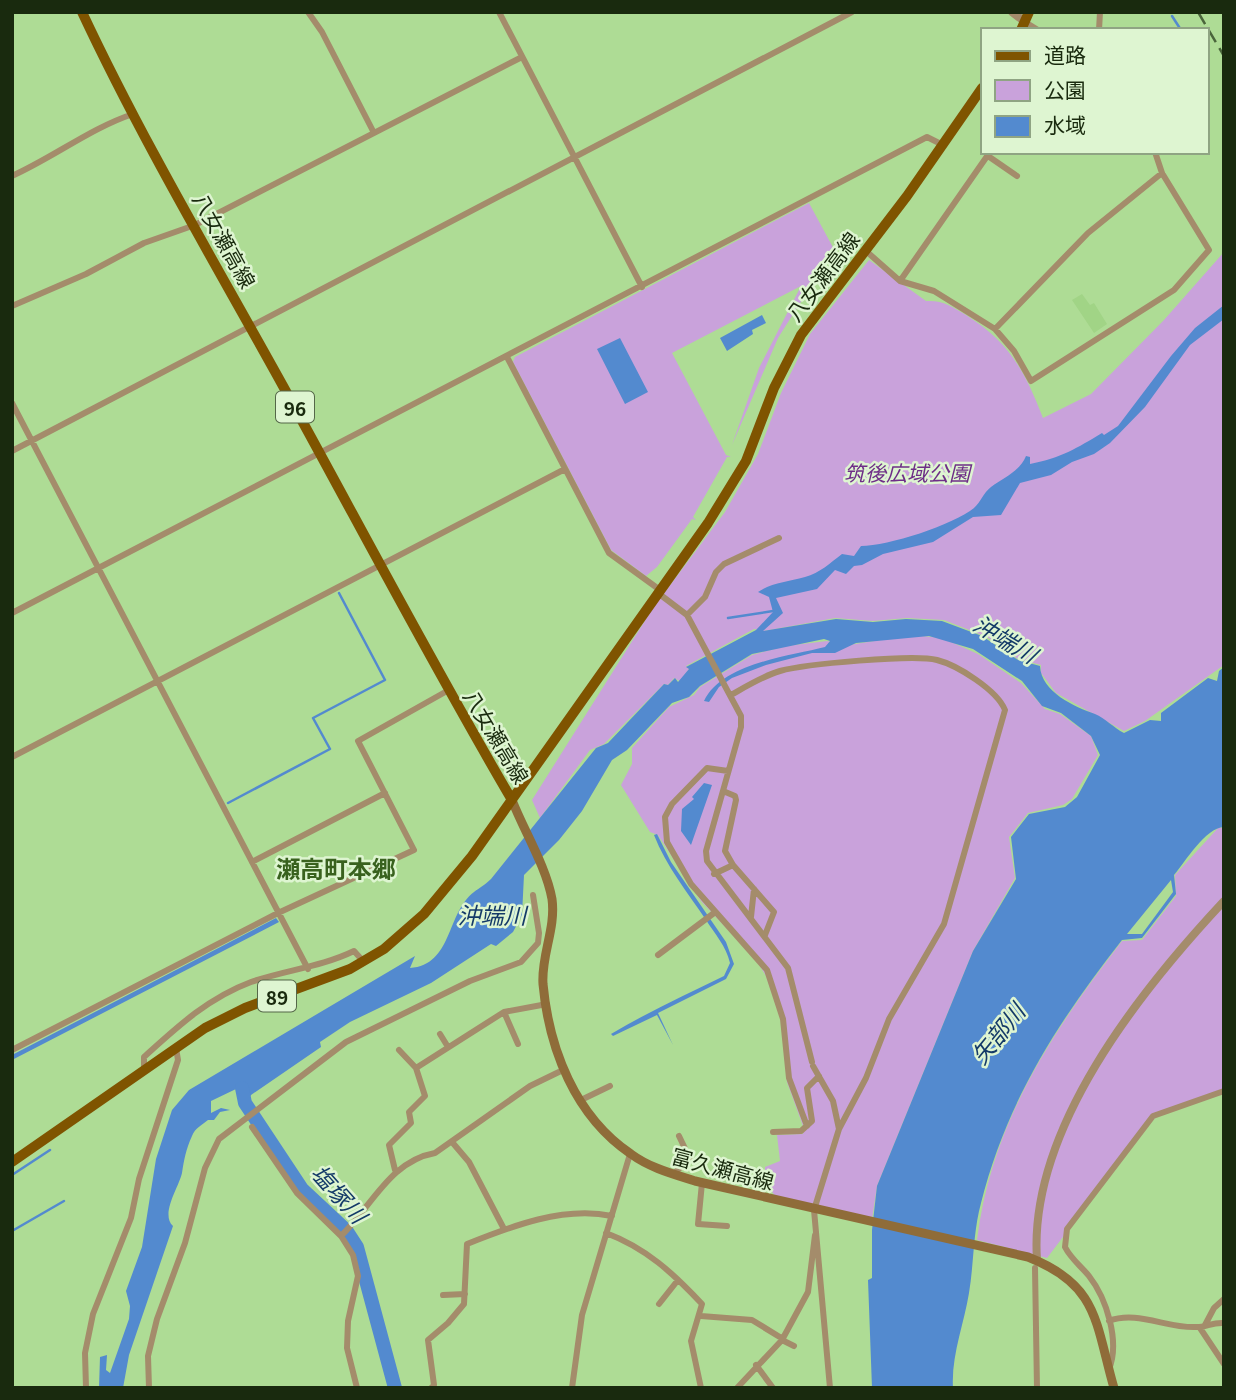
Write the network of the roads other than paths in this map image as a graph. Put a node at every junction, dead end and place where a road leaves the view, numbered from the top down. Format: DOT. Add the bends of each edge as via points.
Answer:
graph roads {
  1 [pos="82,12"];
  2 [pos="308,12"];
  3 [pos="499,12"];
  4 [pos="852,12"];
  5 [pos="1012,12"];
  6 [pos="1025,21"];
  7 [pos="522,57"];
  8 [pos="981,89"];
  9 [pos="133,114"];
  10 [pos="374,134"];
  11 [pos="943,145"];
  12 [pos="989,154"];
  13 [pos="1156,154"];
  14 [pos="575,157"];
  15 [pos="1162,173"];
  16 [pos="12,176"];
  17 [pos="1017,176"];
  18 [pos="195,225"];
  19 [pos="866,251"];
  20 [pos="900,281"];
  21 [pos="642,287"];
  22 [pos="12,306"];
  23 [pos="250,326"];
  24 [pos="995,329"];
  25 [pos="507,357"];
  26 [pos="12,403"];
  27 [pos="32,440"];
  28 [pos="12,451"];
  29 [pos="321,455"];
  30 [pos="565,469"];
  31 [pos="779,538"];
  32 [pos="381,564"];
  33 [pos="99,568"];
  34 [pos="659,591"];
  35 [pos="12,613"];
  36 [pos="688,615"];
  37 [pos="158,682"];
  38 [pos="447,691"];
  39 [pos="732,695"];
  40 [pos="12,757"];
  41 [pos="728,771"];
  42 [pos="723,791"];
  43 [pos="385,793"];
  44 [pos="512,800"];
  45 [pos="252,862"];
  46 [pos="733,865"];
  47 [pos="714,874"];
  48 [pos="754,889"];
  49 [pos="533,895"];
  50 [pos="1224,901"];
  51 [pos="278,913"];
  52 [pos="714,913"];
  53 [pos="751,917"];
  54 [pos="765,935"];
  55 [pos="550,938"];
  56 [pos="531,952"];
  57 [pos="658,955"];
  58 [pos="363,961"];
  59 [pos="308,969"];
  60 [pos="547,1004"];
  61 [pos="504,1012"];
  62 [pos="440,1034"];
  63 [pos="518,1044"];
  64 [pos="448,1047"];
  65 [pos="176,1048"];
  66 [pos="12,1050"];
  67 [pos="399,1050"];
  68 [pos="416,1068"];
  69 [pos="563,1070"];
  70 [pos="144,1072"];
  71 [pos="819,1076"];
  72 [pos="610,1086"];
  73 [pos="1224,1091"];
  74 [pos="580,1101"];
  75 [pos="807,1126"];
  76 [pos="252,1127"];
  77 [pos="839,1129"];
  78 [pos="774,1132"];
  79 [pos="679,1136"];
  80 [pos="452,1142"];
  81 [pos="631,1154"];
  82 [pos="12,1161"];
  83 [pos="395,1170"];
  84 [pos="673,1174"];
  85 [pos="702,1183"];
  86 [pos="814,1210"];
  87 [pos="612,1216"];
  88 [pos="727,1226"];
  89 [pos="816,1226"];
  90 [pos="504,1229"];
  91 [pos="606,1233"];
  92 [pos="341,1236"];
  93 [pos="1033,1262"];
  94 [pos="678,1280"];
  95 [pos="465,1294"];
  96 [pos="443,1295"];
  97 [pos="1224,1299"];
  98 [pos="659,1304"];
  99 [pos="701,1316"];
  100 [pos="1109,1321"];
  101 [pos="1224,1324"];
  102 [pos="1203,1326"];
  103 [pos="783,1340"];
  104 [pos="794,1346"];
  105 [pos="1224,1364"];
  106 [pos="756,1365"];
  107 [pos="1109,1369"];
  108 [pos="86,1388"];
  109 [pos="149,1388"];
  110 [pos="357,1388"];
  111 [pos="431,1388"];
  112 [pos="572,1388"];
  113 [pos="701,1388"];
  114 [pos="737,1388"];
  115 [pos="773,1388"];
  116 [pos="830,1388"];
  117 [pos="1037,1388"];
  118 [pos="1114,1388"];
  1 -- 9 [label="main road, 八女瀬高線 / 96"];
  2 -- 10 [label="street"];
  3 -- 7 [label="street"];
  4 -- 14 [label="street"];
  5 -- 6 [label="street"];
  7 -- 10 [label="street"];
  7 -- 14 [label="street"];
  8 -- 11 [label="main road, 八女瀬高線"];
  9 -- 16 [label="street" via="107,123"];
  9 -- 18 [label="main road, 八女瀬高線 / 96"];
  10 -- 18 [label="street"];
  11 -- 19 [label="main road, 八女瀬高線"];
  11 -- 21 [label="street" via="927,138"];
  12 -- 17 [label="street"];
  12 -- 20 [label="street"];
  13 -- 15 [label="street"];
  14 -- 21 [label="street"];
  14 -- 23 [label="street"];
  15 -- 24 [label="street" via="1088,233"];
  15 -- 24 [label="street" via="1209,250 1174,290 1031,381"];
  18 -- 22 [label="street" via="144,243"];
  18 -- 23 [label="main road, 八女瀬高線 / 96"];
  19 -- 20 [label="street"];
  19 -- 34 [label="main road, 八女瀬高線" via="801,335 734,481"];
  20 -- 24 [label="street" via="934,291"];
  21 -- 25 [label="street"];
  23 -- 27 [label="street"];
  23 -- 29 [label="main road, 八女瀬高線 / 96"];
  25 -- 29 [label="street"];
  25 -- 30 [label="street"];
  26 -- 27 [label="street"];
  27 -- 28 [label="street"];
  27 -- 33 [label="street"];
  29 -- 32 [label="main road, 八女瀬高線 / 96"];
  29 -- 33 [label="street"];
  30 -- 32 [label="street"];
  30 -- 34 [label="street" via="609,553"];
  31 -- 36 [label="street" via="724,564 705,597"];
  32 -- 37 [label="street"];
  32 -- 38 [label="main road, 八女瀬高線 / 96"];
  33 -- 35 [label="street"];
  33 -- 37 [label="street"];
  34 -- 36 [label="street"];
  34 -- 44 [label="main road, 八女瀬高線"];
  36 -- 39 [label="street"];
  37 -- 40 [label="street"];
  37 -- 45 [label="street"];
  38 -- 43 [label="street" via="358,741"];
  38 -- 44 [label="main road, 八女瀬高線 / 96"];
  39 -- 41 [label="street" via="741,727"];
  39 -- 77 [label="street" via="796,667 910,657 937,660 968,673 1005,710 944,924 889,1019"];
  41 -- 42 [label="street"];
  41 -- 52 [label="street" via="707,768 665,817 667,842"];
  42 -- 46 [label="street" via="736,800 724,842"];
  42 -- 47 [label="street" via="706,851"];
  43 -- 45 [label="street"];
  43 -- 51 [label="street" via="414,850"];
  44 -- 55 [label="main road, 富久瀬高線" via="551,896 554,919"];
  44 -- 58 [label="main road, 89" via="424,914"];
  45 -- 51 [label="street"];
  46 -- 47 [label="street"];
  46 -- 48 [label="street"];
  47 -- 53 [label="street"];
  48 -- 53 [label="street"];
  48 -- 54 [label="street" via="774,912"];
  49 -- 56 [label="street" via="539,933"];
  50 -- 93 [label="street" via="1145,992 1102,1054 1074,1106 1043,1193"];
  51 -- 59 [label="street"];
  51 -- 66 [label="street"];
  52 -- 57 [label="street"];
  52 -- 75 [label="street" via="767,971 783,1019 789,1079"];
  53 -- 54 [label="street"];
  54 -- 71 [label="street" via="795,984"];
  55 -- 56 [label="street"];
  55 -- 60 [label="main road, 富久瀬高線" via="544,969"];
  56 -- 109 [label="street" via="511,967 470,981 346,1042 219,1139 205,1168 157,1320 148,1356"];
  58 -- 59 [label="street" via="354,951"];
  58 -- 65 [label="main road, 89" via="245,1008"];
  59 -- 70 [label="street" via="252,982 220,996 144,1057"];
  60 -- 61 [label="street"];
  60 -- 69 [label="main road, 富久瀬高線"];
  61 -- 63 [label="street"];
  61 -- 64 [label="street"];
  62 -- 64 [label="street"];
  64 -- 68 [label="street"];
  65 -- 70 [label="main road, 89"];
  65 -- 108 [label="street" via="178,1060 131,1218 93,1314 85,1353"];
  67 -- 68 [label="street"];
  68 -- 83 [label="street" via="425,1096 409,1112 411,1123 389,1145"];
  69 -- 74 [label="main road, 富久瀬高線"];
  69 -- 80 [label="street" via="530,1086"];
  70 -- 82 [label="main road, 89"];
  71 -- 75 [label="street" via="807,1088 813,1108"];
  71 -- 77 [label="street" via="833,1101"];
  72 -- 74 [label="street"];
  73 -- 100 [label="street" via="1153,1116 1067,1229 1065,1247 1101,1294"];
  74 -- 81 [label="main road, 富久瀬高線" via="602,1129"];
  75 -- 78 [label="street" via="801,1131"];
  76 -- 92 [label="street" via="297,1193"];
  77 -- 86 [label="street"];
  79 -- 84 [label="street" via="690,1159"];
  80 -- 83 [label="street"];
  80 -- 90 [label="street" via="469,1162"];
  81 -- 84 [label="main road, 富久瀬高線"];
  81 -- 87 [label="street"];
  83 -- 92 [label="street"];
  84 -- 85 [label="main road, 富久瀬高線"];
  85 -- 86 [label="main road, 富久瀬高線"];
  85 -- 88 [label="street" via="698,1224"];
  86 -- 89 [label="street"];
  86 -- 93 [label="main road, 富久瀬高線"];
  87 -- 90 [label="street" via="563,1215"];
  87 -- 91 [label="street"];
  89 -- 103 [label="street" via="808,1293"];
  89 -- 116 [label="street"];
  90 -- 95 [label="street" via="467,1244"];
  91 -- 94 [label="street" via="636,1244"];
  91 -- 112 [label="street" via="582,1314"];
  92 -- 110 [label="street" via="353,1255 358,1276 347,1348"];
  93 -- 107 [label="main road, 富久瀬高線" via="1065,1275 1081,1290 1093,1313"];
  93 -- 117 [label="street"];
  94 -- 98 [label="street"];
  94 -- 99 [label="street" via="702,1304"];
  95 -- 96 [label="street"];
  95 -- 111 [label="street" via="464,1304 428,1340"];
  97 -- 102 [label="street"];
  99 -- 103 [label="street" via="752,1320"];
  99 -- 113 [label="street" via="691,1341"];
  100 -- 102 [label="street" via="1127,1316"];
  100 -- 107 [label="street" via="1113,1359"];
  101 -- 102 [label="street"];
  102 -- 105 [label="street"];
  103 -- 104 [label="street"];
  103 -- 106 [label="street"];
  106 -- 114 [label="street"];
  106 -- 115 [label="street"];
  107 -- 118 [label="main road, 富久瀬高線"];
}
